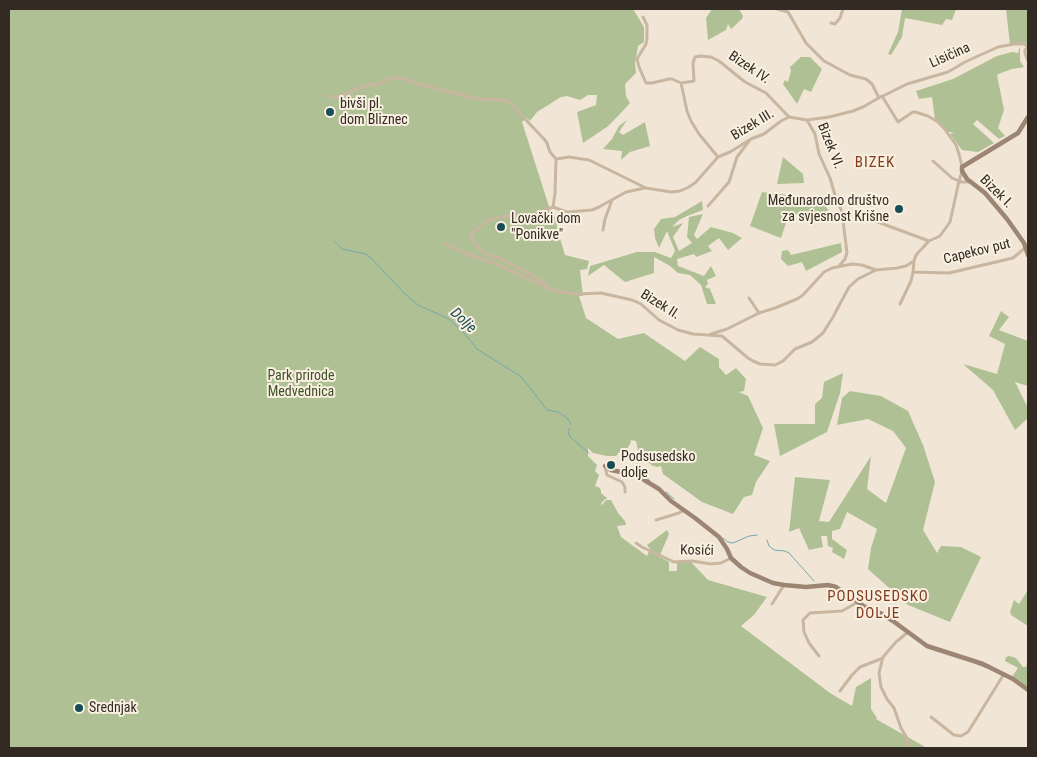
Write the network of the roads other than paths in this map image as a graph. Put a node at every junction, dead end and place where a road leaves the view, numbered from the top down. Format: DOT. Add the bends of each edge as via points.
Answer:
graph roads {
  1 [pos="777,9"];
  2 [pos="843,9"];
  3 [pos="787,10"];
  4 [pos="643,16"];
  5 [pos="831,23"];
  6 [pos="1028,47"];
  7 [pos="1028,61"];
  8 [pos="681,83"];
  9 [pos="328,95"];
  10 [pos="880,97"];
  11 [pos="789,117"];
  12 [pos="1028,117"];
  13 [pos="807,120"];
  14 [pos="751,139"];
  15 [pos="718,157"];
  16 [pos="556,159"];
  17 [pos="933,161"];
  18 [pos="962,169"];
  19 [pos="959,181"];
  20 [pos="970,182"];
  21 [pos="646,188"];
  22 [pos="612,200"];
  23 [pos="708,206"];
  24 [pos="553,207"];
  25 [pos="875,222"];
  26 [pos="603,230"];
  27 [pos="928,241"];
  28 [pos="1026,242"];
  29 [pos="445,244"];
  30 [pos="1025,248"];
  31 [pos="1028,255"];
  32 [pos="914,260"];
  33 [pos="838,266"];
  34 [pos="876,270"];
  35 [pos="913,272"];
  36 [pos="546,287"];
  37 [pos="749,298"];
  38 [pos="900,304"];
  39 [pos="759,313"];
  40 [pos="708,335"];
  41 [pos="605,466"];
  42 [pos="625,492"];
  43 [pos="684,510"];
  44 [pos="656,520"];
  45 [pos="636,543"];
  46 [pos="730,558"];
  47 [pos="784,585"];
  48 [pos="858,602"];
  49 [pos="772,604"];
  50 [pos="908,632"];
  51 [pos="819,656"];
  52 [pos="883,657"];
  53 [pos="1004,674"];
  54 [pos="1028,690"];
  55 [pos="840,692"];
  56 [pos="931,717"];
  57 [pos="905,748"];
  1 -- 3 [label="street"];
  2 -- 5 [label="street" via="835,24"];
  3 -- 10 [label="street" via="806,43 824,61 850,75 866,79"];
  4 -- 8 [label="street" via="647,38 637,59 646,83 672,79"];
  6 -- 7 [label="street" via="1024,53"];
  6 -- 10 [label="street, Lisičina" via="1024,44 998,47 948,72 907,84"];
  8 -- 11 [label="street, Bizek IV." via="694,81 695,57 711,57 766,93"];
  8 -- 15 [label="street" via="691,121"];
  9 -- 16 [label="street" via="336,98 368,85 401,78 476,99 504,100 544,138"];
  10 -- 13 [label="street, Bizek III." via="853,111"];
  10 -- 18 [label="street" via="898,122 915,112 938,122 956,146"];
  11 -- 13 [label="street, Bizek III."];
  11 -- 14 [label="street, Bizek III."];
  12 -- 18 [label="street" via="1018,133"];
  13 -- 33 [label="street, Bizek VI." via="815,134 819,154 843,218 846,253"];
  14 -- 15 [label="street, Bizek III."];
  14 -- 23 [label="street" via="737,157 729,182"];
  15 -- 21 [label="street, Bizek III." via="696,182 684,190 671,192"];
  16 -- 21 [label="street, Bizek III." via="569,157 594,162"];
  16 -- 24 [label="street"];
  17 -- 19 [label="street"];
  18 -- 19 [label="street"];
  18 -- 20 [label="street, Bizek I."];
  19 -- 20 [label="street"];
  19 -- 27 [label="street" via="950,222 940,236"];
  20 -- 28 [label="street, Bizek I." via="985,192"];
  21 -- 22 [label="street" via="626,192"];
  22 -- 24 [label="street" via="592,210 567,212"];
  22 -- 26 [label="street"];
  24 -- 36 [label="street" via="526,217 506,216 488,220 472,233 472,240 486,254 530,274"];
  25 -- 27 [label="street"];
  27 -- 32 [label="street"];
  28 -- 30 [label="street, Bizek I."];
  29 -- 36 [label="street, Bizek II."];
  30 -- 31 [label="street, Bizek I."];
  30 -- 35 [label="street, Capekov put" via="1013,258 949,273"];
  32 -- 34 [label="street, Bizek II." via="906,266"];
  32 -- 35 [label="street"];
  33 -- 34 [label="street" via="858,264"];
  33 -- 39 [label="street" via="824,272 797,299"];
  34 -- 40 [label="street, Bizek II." via="858,278 849,287 827,327 817,338 798,347 776,365 753,361 722,336"];
  35 -- 38 [label="street"];
  36 -- 40 [label="street, Bizek II." via="560,292 601,293 624,298 641,304 659,320 678,330"];
  37 -- 39 [label="street"];
  39 -- 40 [label="street"];
  41 -- 42 [label="street" via="608,476 624,484"];
  41 -- 43 [label="street" via="636,475"];
  43 -- 44 [label="street"];
  43 -- 46 [label="street" via="719,537"];
  45 -- 46 [label="street, Kosići" via="674,562 711,564"];
  46 -- 47 [label="street" via="750,573"];
  47 -- 48 [label="street" via="828,585"];
  47 -- 49 [label="street"];
  48 -- 50 [label="street"];
  48 -- 51 [label="street" via="842,611 810,613 803,620 804,632"];
  50 -- 52 [label="street"];
  50 -- 53 [label="street" via="928,646"];
  52 -- 55 [label="street" via="860,667"];
  52 -- 57 [label="street" via="879,673 881,687 908,740"];
  53 -- 54 [label="street"];
  53 -- 56 [label="street" via="968,732 954,735"];
}
